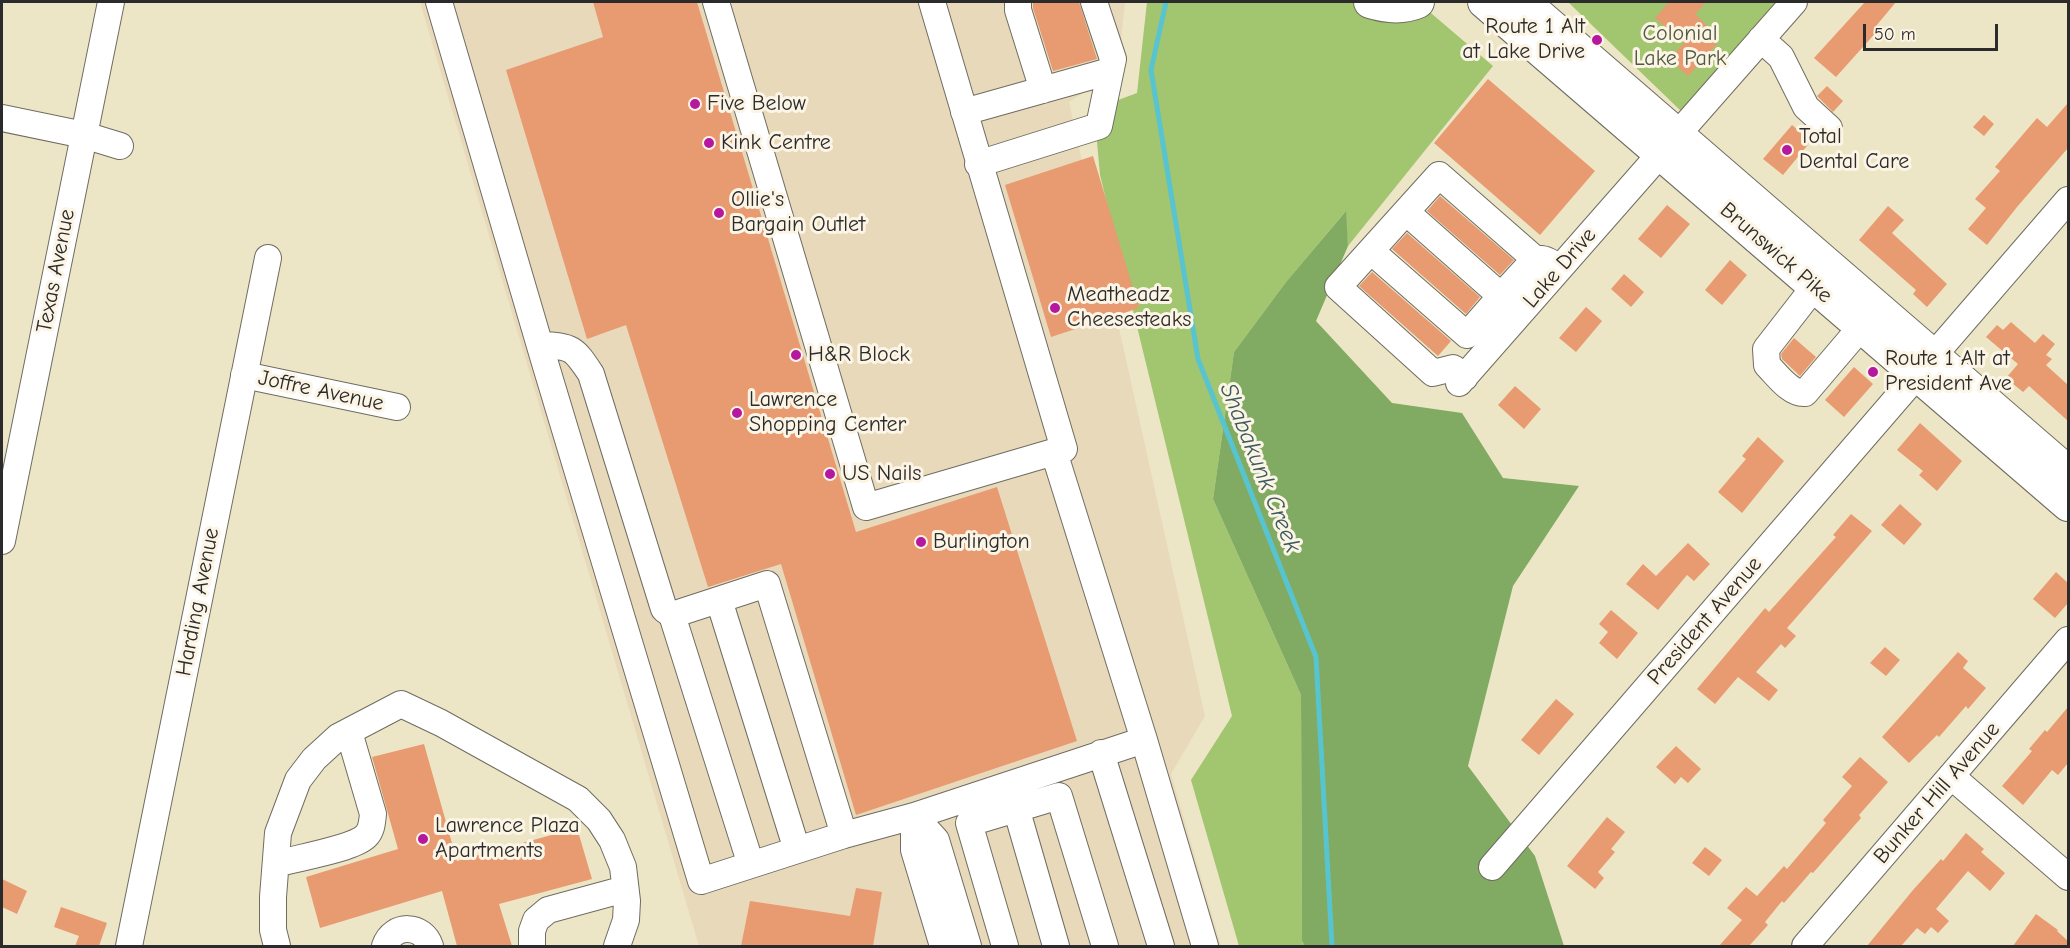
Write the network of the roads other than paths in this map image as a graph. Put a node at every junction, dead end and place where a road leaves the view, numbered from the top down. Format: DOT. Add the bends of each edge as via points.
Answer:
graph roads {
  1 [pos="111,2"];
  2 [pos="439,2"];
  3 [pos="716,2"];
  4 [pos="932,2"];
  5 [pos="1018,2"];
  6 [pos="1094,2"];
  7 [pos="1370,2"];
  8 [pos="1418,2"];
  9 [pos="1484,2"];
  10 [pos="1524,2"];
  11 [pos="1794,2"];
  12 [pos="1761,39"];
  13 [pos="1110,71"];
  14 [pos="1043,90"];
  15 [pos="964,112"];
  16 [pos="2,118"];
  17 [pos="1829,128"];
  18 [pos="84,135"];
  19 [pos="1669,144"];
  20 [pos="120,146"];
  21 [pos="978,164"];
  22 [pos="2068,200"];
  23 [pos="1406,212"];
  24 [pos="1371,251"];
  25 [pos="268,258"];
  26 [pos="1535,259"];
  27 [pos="1559,269"];
  28 [pos="1815,286"];
  29 [pos="1500,296"];
  30 [pos="1862,326"];
  31 [pos="1467,335"];
  32 [pos="540,345"];
  33 [pos="1926,364"];
  34 [pos="1433,373"];
  35 [pos="244,375"];
  36 [pos="397,407"];
  37 [pos="1054,452"];
  38 [pos="2068,472"];
  39 [pos="2068,505"];
  40 [pos="2,541"];
  41 [pos="719,600"];
  42 [pos="672,615"];
  43 [pos="2068,640"];
  44 [pos="349,732"];
  45 [pos="1144,740"];
  46 [pos="1101,753"];
  47 [pos="1951,777"];
  48 [pos="1009,785"];
  49 [pos="1016,809"];
  50 [pos="914,816"];
  51 [pos="844,835"];
  52 [pos="797,850"];
  53 [pos="276,864"];
  54 [pos="751,865"];
  55 [pos="1492,867"];
  56 [pos="2068,877"];
  57 [pos="625,889"];
  58 [pos="129,946"];
  59 [pos="277,946"];
  60 [pos="385,946"];
  61 [pos="430,946"];
  62 [pos="532,946"];
  63 [pos="617,946"];
  64 [pos="943,946"];
  65 [pos="968,946"];
  66 [pos="1005,946"];
  67 [pos="1056,946"];
  68 [pos="1105,946"];
  69 [pos="1161,946"];
  70 [pos="1205,946"];
  71 [pos="1805,946"];
  1 -- 18 [label="street, Texas Avenue"];
  2 -- 32 [label="street"];
  3 -- 37 [label="street" via="866,507"];
  4 -- 15 [label="street"];
  5 -- 14 [label="street"];
  6 -- 13 [label="street" via="1113,59"];
  7 -- 8 [label="main road" via="1400,7"];
  9 -- 19 [label="main road, Brunswick Pike"];
  10 -- 19 [label="main road, Brunswick Pike"];
  11 -- 12 [label="street, Lake Drive"];
  12 -- 17 [label="street" via="1781,57 1806,106"];
  12 -- 19 [label="street, Lake Drive"];
  13 -- 14 [label="street"];
  13 -- 21 [label="street" via="1099,126"];
  14 -- 15 [label="street"];
  15 -- 21 [label="street"];
  16 -- 18 [label="street"];
  18 -- 20 [label="street"];
  18 -- 40 [label="street, Texas Avenue"];
  19 -- 27 [label="street, Lake Drive"];
  19 -- 28 [label="main road, Brunswick Pike"];
  19 -- 33 [label="main road, Brunswick Pike"];
  21 -- 37 [label="street" via="1064,449"];
  22 -- 33 [label="street, President Avenue"];
  23 -- 24 [label="street"];
  23 -- 26 [label="street" via="1439,176"];
  23 -- 29 [label="street"];
  24 -- 31 [label="street"];
  24 -- 34 [label="street" via="1338,287"];
  25 -- 35 [label="street, Harding Avenue"];
  26 -- 27 [label="street" via="1549,260"];
  26 -- 29 [label="street"];
  27 -- 34 [label="street, Lake Drive" via="1462,380 1453,368"];
  28 -- 30 [label="main road, Brunswick Pike"];
  28 -- 30 [label="street" via="1766,349 1767,365 1792,390 1806,393"];
  29 -- 31 [label="street"];
  30 -- 33 [label="main road, Brunswick Pike"];
  31 -- 34 [label="street"];
  32 -- 42 [label="street" via="576,352 591,374 664,609"];
  32 -- 54 [label="street" via="701,881"];
  33 -- 38 [label="main road, Brunswick Pike"];
  33 -- 39 [label="main road, Brunswick Pike"];
  33 -- 55 [label="street, President Avenue"];
  35 -- 36 [label="street, Joffre Avenue"];
  35 -- 58 [label="street, Harding Avenue"];
  37 -- 45 [label="street"];
  41 -- 42 [label="street"];
  41 -- 51 [label="street" via="767,584"];
  41 -- 52 [label="street"];
  42 -- 54 [label="street"];
  43 -- 47 [label="street, Bunker Hill Avenue"];
  44 -- 53 [label="street" via="314,759 298,780 278,833"];
  44 -- 53 [label="street" via="373,814 372,826 366,836 353,844"];
  44 -- 57 [label="street" via="400,704 578,799 612,840 623,867"];
  45 -- 46 [label="street"];
  45 -- 70 [label="street"];
  46 -- 48 [label="street"];
  46 -- 69 [label="street"];
  47 -- 56 [label="street"];
  47 -- 71 [label="street, Bunker Hill Avenue"];
  48 -- 49 [label="street"];
  48 -- 50 [label="street"];
  49 -- 66 [label="street" via="969,824"];
  49 -- 67 [label="street"];
  49 -- 68 [label="street" via="1059,796"];
  50 -- 51 [label="street"];
  50 -- 64 [label="street" via="914,850"];
  50 -- 65 [label="street" via="936,840"];
  51 -- 52 [label="street"];
  52 -- 54 [label="street"];
  53 -- 59 [label="street" via="273,919"];
  57 -- 62 [label="street" via="548,910 536,920 531,931"];
  57 -- 63 [label="street" via="626,920"];
  60 -- 61 [label="street" via="396,932 412,929 425,936"];
}
